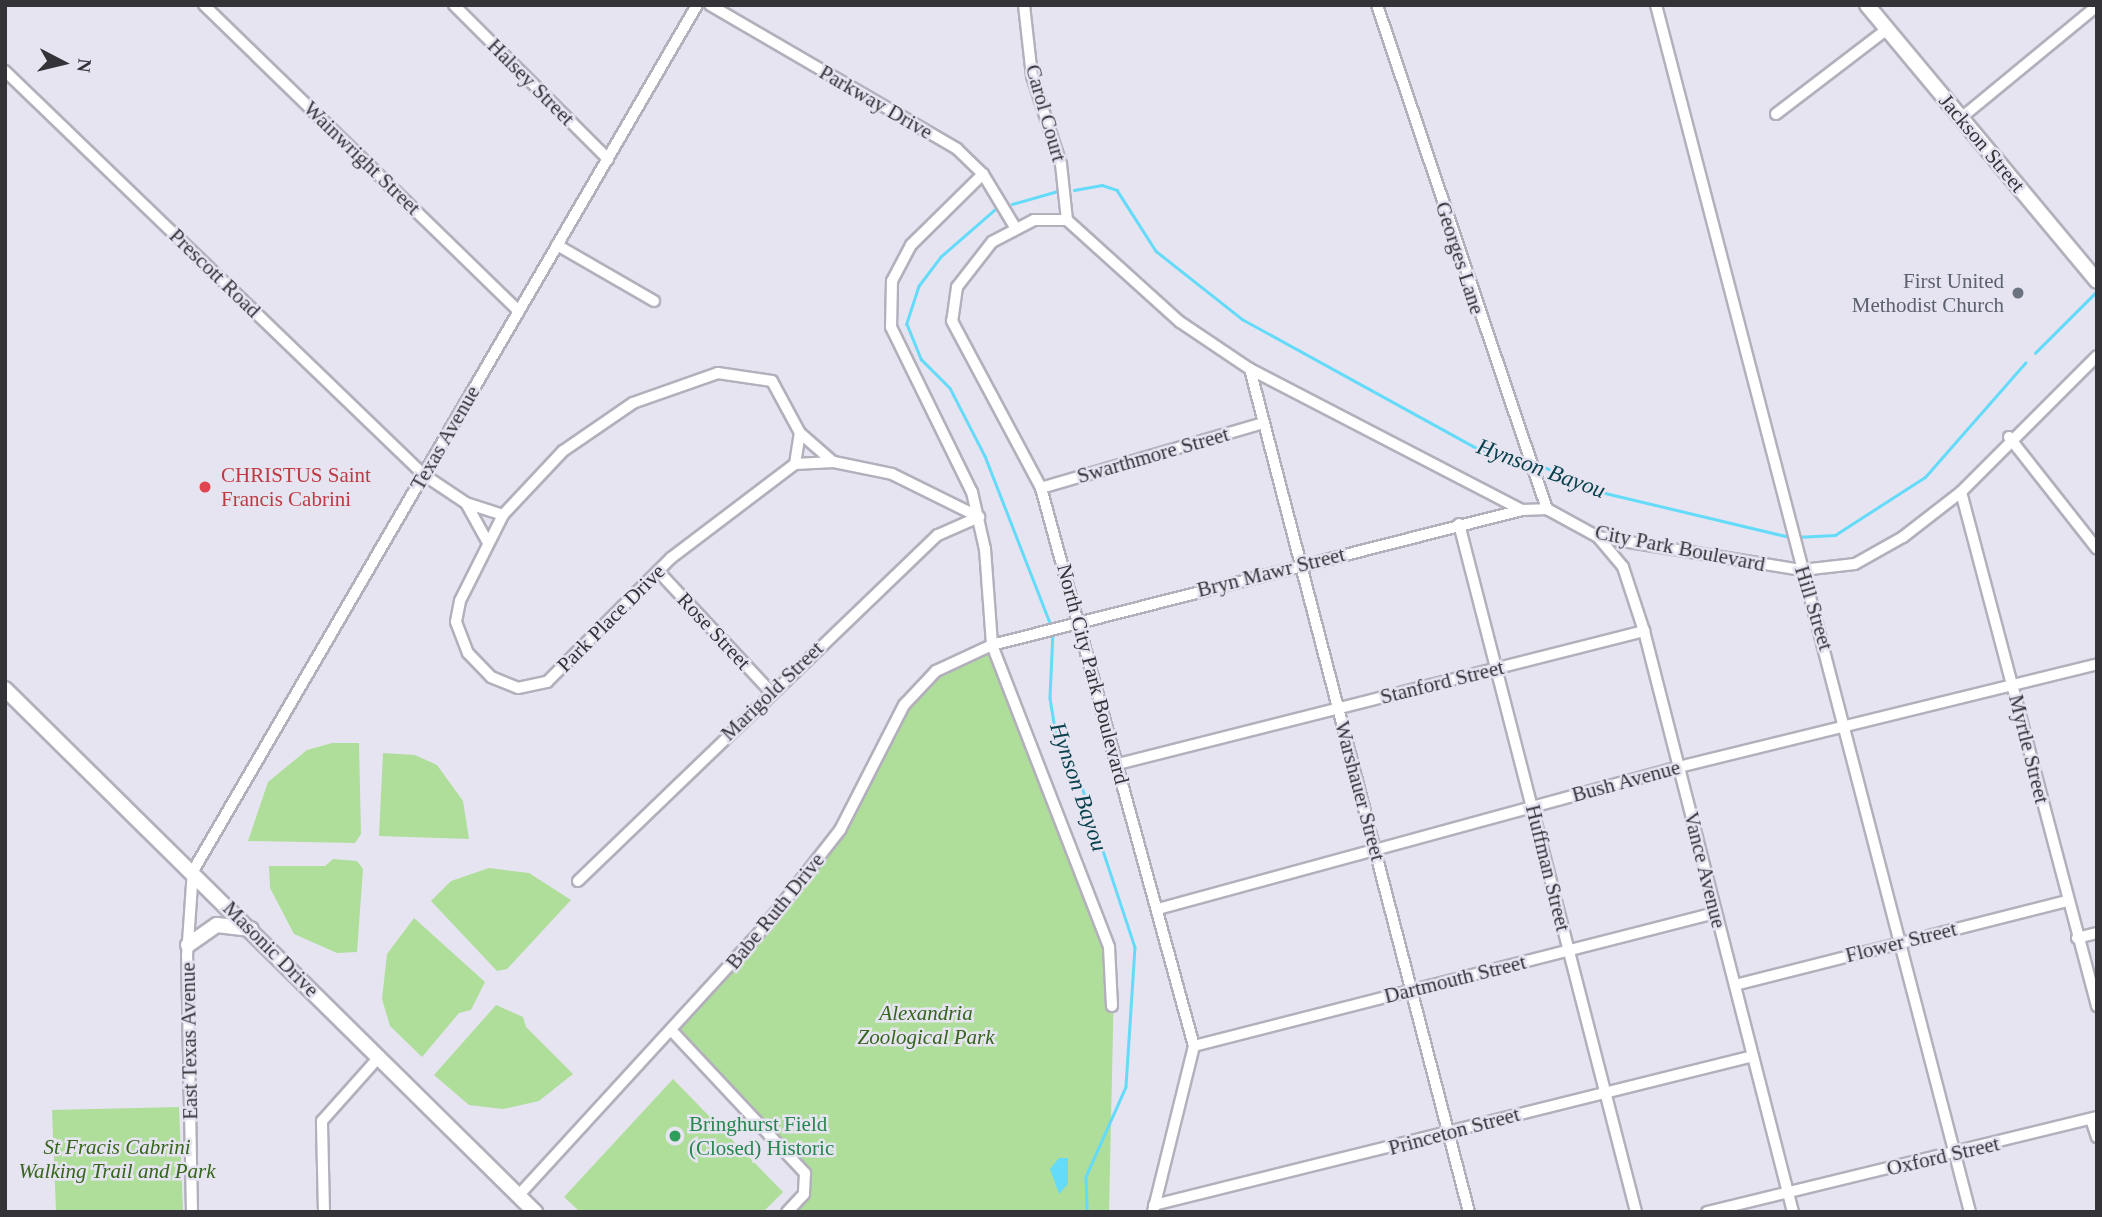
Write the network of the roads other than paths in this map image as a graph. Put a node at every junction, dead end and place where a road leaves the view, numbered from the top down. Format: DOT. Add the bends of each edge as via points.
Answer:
graph roads {
  1 [pos="204,5"];
  2 [pos="454,5"];
  3 [pos="697,5"];
  4 [pos="710,5"];
  5 [pos="1024,5"];
  6 [pos="1377,5"];
  7 [pos="1656,5"];
  8 [pos="1867,5"];
  9 [pos="2094,7"];
  10 [pos="1886,30"];
  11 [pos="7,75"];
  12 [pos="1776,114"];
  13 [pos="1961,118"];
  14 [pos="608,159"];
  15 [pos="983,174"];
  16 [pos="1067,220"];
  17 [pos="1015,227"];
  18 [pos="557,245"];
  19 [pos="2097,281"];
  20 [pos="654,301"];
  21 [pos="519,311"];
  22 [pos="2097,356"];
  23 [pos="1250,369"];
  24 [pos="1264,423"];
  25 [pos="800,433"];
  26 [pos="2010,437"];
  27 [pos="834,462"];
  28 [pos="795,464"];
  29 [pos="424,475"];
  30 [pos="1041,488"];
  31 [pos="1961,492"];
  32 [pos="466,503"];
  33 [pos="1547,509"];
  34 [pos="1521,510"];
  35 [pos="503,515"];
  36 [pos="979,517"];
  37 [pos="1459,524"];
  38 [pos="1598,537"];
  39 [pos="487,541"];
  40 [pos="2097,549"];
  41 [pos="1301,564"];
  42 [pos="1801,570"];
  43 [pos="658,571"];
  44 [pos="1079,622"];
  45 [pos="1644,631"];
  46 [pos="1022,640"];
  47 [pos="992,645"];
  48 [pos="2097,664"];
  49 [pos="1496,668"];
  50 [pos="2012,682"];
  51 [pos="5,689"];
  52 [pos="770,691"];
  53 [pos="1338,708"];
  54 [pos="1848,724"];
  55 [pos="1118,764"];
  56 [pos="1679,767"];
  57 [pos="1531,806"];
  58 [pos="1375,848"];
  59 [pos="193,871"];
  60 [pos="578,881"];
  61 [pos="2067,901"];
  62 [pos="1158,909"];
  63 [pos="1715,913"];
  64 [pos="251,929"];
  65 [pos="2097,933"];
  66 [pos="2077,938"];
  67 [pos="1903,940"];
  68 [pos="188,945"];
  69 [pos="1569,950"];
  70 [pos="1735,985"];
  71 [pos="1412,990"];
  72 [pos="1112,1006"];
  73 [pos="2097,1006"];
  74 [pos="672,1031"];
  75 [pos="1194,1046"];
  76 [pos="1753,1056"];
  77 [pos="379,1057"];
  78 [pos="1605,1090"];
  79 [pos="2094,1118"];
  80 [pos="1449,1133"];
  81 [pos="2097,1137"];
  82 [pos="1956,1153"];
  83 [pos="1788,1191"];
  84 [pos="518,1196"];
  85 [pos="1154,1208"];
  86 [pos="192,1212"];
  87 [pos="324,1212"];
  88 [pos="535,1212"];
  89 [pos="787,1212"];
  90 [pos="1469,1212"];
  91 [pos="1636,1212"];
  92 [pos="1707,1212"];
  93 [pos="1793,1212"];
  94 [pos="1970,1212"];
  1 -- 21 [label="street, Wainwright Street"];
  2 -- 14 [label="street, Halsey Street"];
  3 -- 14 [label="street, Texas Avenue"];
  4 -- 15 [label="street, Parkway Drive" via="957,149"];
  5 -- 16 [label="street, Carol Court" via="1032,76 1061,164"];
  6 -- 33 [label="street, Georges Lane"];
  7 -- 42 [label="street, Hill Street"];
  8 -- 10 [label="main road, Jackson Street"];
  9 -- 13 [label="street"];
  10 -- 12 [label="street"];
  10 -- 13 [label="main road, Jackson Street"];
  11 -- 29 [label="street, Prescott Road"];
  13 -- 19 [label="main road, Jackson Street"];
  14 -- 18 [label="street, Texas Avenue"];
  15 -- 17 [label="street, Parkway Drive"];
  15 -- 36 [label="street" via="911,245 889,304 895,343 951,443"];
  16 -- 17 [label="street, North City Park Boulevard" via="1043,218"];
  16 -- 23 [label="street" via="1180,322"];
  17 -- 30 [label="street, North City Park Boulevard" via="992,242 961,278 952,321"];
  18 -- 20 [label="street"];
  18 -- 21 [label="street, Texas Avenue"];
  21 -- 29 [label="street, Texas Avenue"];
  22 -- 26 [label="street, City Park Boulevard"];
  23 -- 24 [label="street, Warshauer Street"];
  23 -- 34 [label="street"];
  24 -- 30 [label="street, Swarthmore Street"];
  24 -- 41 [label="street, Warshauer Street"];
  25 -- 27 [label="street"];
  25 -- 28 [label="street"];
  25 -- 35 [label="street, Park Place Drive" via="772,381 733,373 701,376 633,404 581,435"];
  26 -- 31 [label="street, City Park Boulevard"];
  26 -- 40 [label="street"];
  27 -- 28 [label="street"];
  27 -- 36 [label="street" via="892,474"];
  28 -- 43 [label="street, Park Place Drive" via="713,522"];
  29 -- 32 [label="street, Prescott Road"];
  29 -- 59 [label="street, Texas Avenue"];
  30 -- 44 [label="street, North City Park Boulevard"];
  31 -- 42 [label="street, City Park Boulevard" via="1871,556"];
  31 -- 50 [label="street, Myrtle Street"];
  32 -- 35 [label="street"];
  32 -- 39 [label="street"];
  33 -- 34 [label="street"];
  33 -- 38 [label="street, City Park Boulevard"];
  34 -- 37 [label="street, Bryn Mawr Street"];
  35 -- 39 [label="street, Park Place Drive"];
  36 -- 47 [label="street"];
  36 -- 52 [label="street, Marigold Street" via="938,536"];
  37 -- 41 [label="street, Bryn Mawr Street"];
  37 -- 49 [label="street, Huffman Street"];
  38 -- 42 [label="street, City Park Boulevard"];
  38 -- 45 [label="street, Vance Avenue" via="1623,567"];
  39 -- 43 [label="street, Park Place Drive" via="460,601 460,639 491,677 518,688 547,682"];
  41 -- 44 [label="street, Bryn Mawr Street"];
  41 -- 53 [label="street, Warshauer Street"];
  42 -- 54 [label="street, Hill Street"];
  43 -- 52 [label="street, Rose Street"];
  44 -- 46 [label="street, Bryn Mawr Street"];
  44 -- 55 [label="street, North City Park Boulevard"];
  45 -- 49 [label="street, Stanford Street"];
  45 -- 56 [label="street, Vance Avenue"];
  46 -- 47 [label="street, Babe Ruth Drive"];
  47 -- 72 [label="street" via="1109,947"];
  47 -- 74 [label="street, Babe Ruth Drive" via="936,671 917,690 840,830"];
  48 -- 50 [label="street, Bush Avenue"];
  49 -- 53 [label="street, Stanford Street"];
  49 -- 57 [label="street, Huffman Street"];
  50 -- 54 [label="street, Bush Avenue"];
  50 -- 61 [label="street, Myrtle Street"];
  51 -- 59 [label="main road, Masonic Drive"];
  52 -- 60 [label="street, Marigold Street"];
  53 -- 55 [label="street, Stanford Street"];
  53 -- 58 [label="street, Warshauer Street"];
  54 -- 56 [label="street, Bush Avenue"];
  54 -- 67 [label="street, Hill Street"];
  55 -- 62 [label="street, North City Park Boulevard"];
  56 -- 57 [label="street, Bush Avenue"];
  56 -- 63 [label="street, Vance Avenue"];
  57 -- 58 [label="street, Bush Avenue"];
  57 -- 69 [label="street, Huffman Street"];
  58 -- 62 [label="street, Bush Avenue"];
  58 -- 71 [label="street, Warshauer Street"];
  59 -- 64 [label="main road, Masonic Drive"];
  59 -- 68 [label="street, East Texas Avenue"];
  61 -- 66 [label="street, Myrtle Street"];
  61 -- 67 [label="street, Flower Street"];
  62 -- 75 [label="street, North City Park Boulevard"];
  63 -- 69 [label="street, Dartmouth Street"];
  63 -- 70 [label="street, Vance Avenue"];
  64 -- 68 [label="main road" via="217,925"];
  64 -- 77 [label="main road, Masonic Drive"];
  65 -- 66 [label="street"];
  66 -- 73 [label="street, Myrtle Street"];
  67 -- 70 [label="street, Flower Street"];
  67 -- 82 [label="street, Hill Street"];
  68 -- 86 [label="street, East Texas Avenue"];
  69 -- 71 [label="street, Dartmouth Street"];
  69 -- 78 [label="street, Huffman Street"];
  70 -- 76 [label="street, Vance Avenue"];
  71 -- 75 [label="street, Dartmouth Street"];
  71 -- 80 [label="street, Warshauer Street"];
  74 -- 84 [label="street, Babe Ruth Drive"];
  74 -- 89 [label="street" via="805,1173 804,1194"];
  75 -- 85 [label="street, North City Park Boulevard"];
  76 -- 78 [label="street, Princeton Street"];
  76 -- 83 [label="street, Vance Avenue"];
  77 -- 84 [label="main road, Masonic Drive"];
  77 -- 87 [label="street" via="322,1121"];
  78 -- 80 [label="street, Princeton Street"];
  78 -- 91 [label="street, Huffman Street"];
  79 -- 81 [label="street"];
  79 -- 82 [label="street, Oxford Street"];
  80 -- 85 [label="street, Princeton Street"];
  80 -- 90 [label="street, Warshauer Street"];
  82 -- 83 [label="street, Oxford Street"];
  82 -- 94 [label="street, Hill Street"];
  83 -- 92 [label="street, Oxford Street"];
  83 -- 93 [label="street, Vance Avenue"];
  84 -- 88 [label="main road, Masonic Drive"];
}
